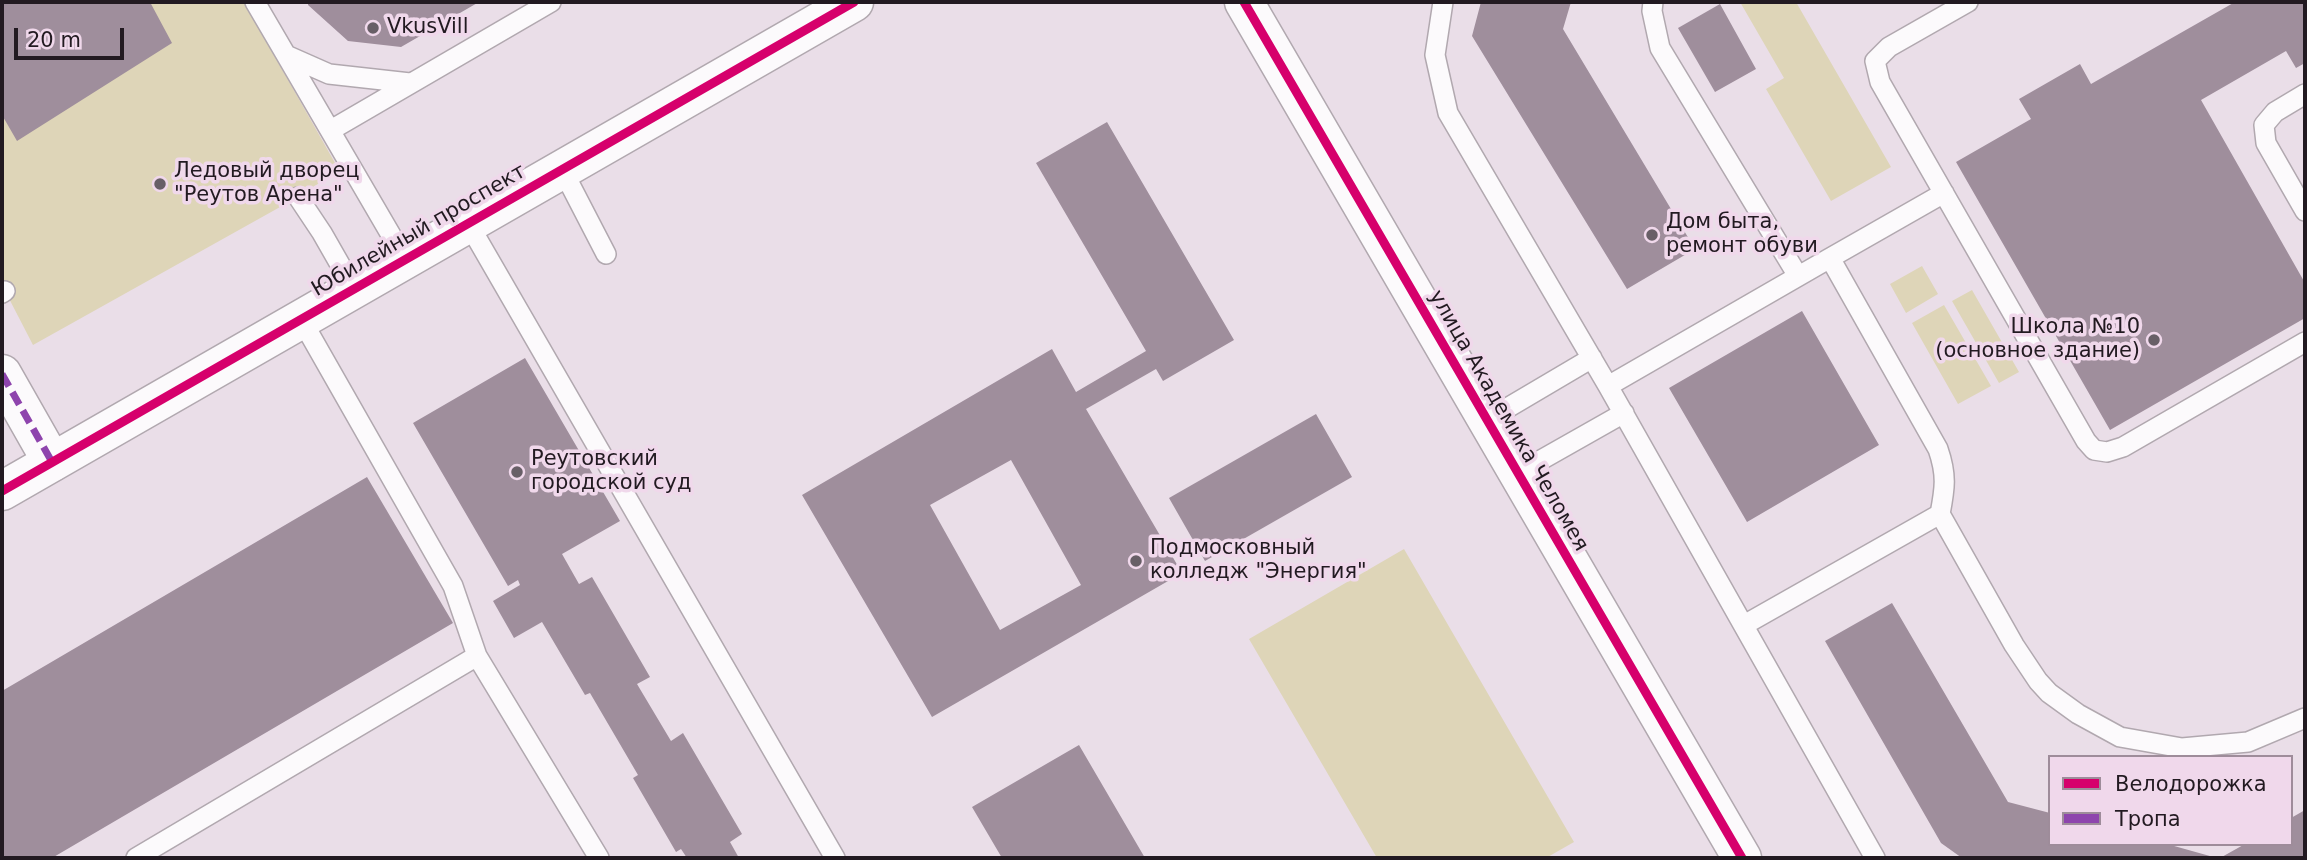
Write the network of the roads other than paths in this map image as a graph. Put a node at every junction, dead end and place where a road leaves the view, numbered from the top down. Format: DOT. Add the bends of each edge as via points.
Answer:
graph roads {
  1 [pos="255,2"];
  2 [pos="551,2"];
  3 [pos="854,2"];
  4 [pos="1244,2"];
  5 [pos="1443,2"];
  6 [pos="1653,2"];
  7 [pos="1968,2"];
  8 [pos="286,55"];
  9 [pos="410,83"];
  10 [pos="2305,94"];
  11 [pos="331,130"];
  12 [pos="562,169"];
  13 [pos="1944,193"];
  14 [pos="298,197"];
  15 [pos="2305,211"];
  16 [pos="468,223"];
  17 [pos="606,254"];
  18 [pos="1830,258"];
  19 [pos="405,259"];
  20 [pos="1798,276"];
  21 [pos="355,289"];
  22 [pos="301,319"];
  23 [pos="2305,342"];
  24 [pos="1592,358"];
  25 [pos="2,373"];
  26 [pos="1608,386"];
  27 [pos="1624,413"];
  28 [pos="1487,420"];
  29 [pos="52,462"];
  30 [pos="1518,473"];
  31 [pos="2,491"];
  32 [pos="1940,514"];
  33 [pos="1744,625"];
  34 [pos="477,656"];
  35 [pos="2305,718"];
  36 [pos="136,858"];
  37 [pos="598,858"];
  38 [pos="835,858"];
  39 [pos="1742,858"];
  40 [pos="1875,858"];
  1 -- 8 [label="lane"];
  2 -- 9 [label="lane"];
  3 -- 12 [label="street, Юбилейный проспект"];
  4 -- 28 [label="street, улица Академика Челомея"];
  5 -- 24 [label="lane" via="1435,55 1448,113"];
  6 -- 20 [label="lane" via="1660,48"];
  7 -- 13 [label="lane" via="1889,47 1875,61 1880,82"];
  8 -- 9 [label="lane" via="329,74"];
  8 -- 11 [label="lane"];
  9 -- 11 [label="lane"];
  10 -- 15 [label="lane" via="2275,112 2264,125 2266,143"];
  11 -- 19 [label="lane"];
  12 -- 16 [label="street, Юбилейный проспект"];
  12 -- 17 [label="lane"];
  13 -- 18 [label="lane"];
  13 -- 23 [label="lane" via="2094,450 2123,447"];
  14 -- 21 [label="lane"];
  16 -- 19 [label="street, Юбилейный проспект"];
  16 -- 38 [label="lane"];
  18 -- 20 [label="lane"];
  18 -- 32 [label="lane" via="1938,449 1945,469"];
  19 -- 21 [label="street, Юбилейный проспект"];
  20 -- 26 [label="lane"];
  21 -- 22 [label="street, Юбилейный проспект"];
  22 -- 29 [label="street, Юбилейный проспект"];
  22 -- 34 [label="lane" via="453,586"];
  24 -- 26 [label="lane"];
  24 -- 28 [label="lane"];
  25 -- 29 [label="street"];
  26 -- 27 [label="lane"];
  27 -- 30 [label="lane"];
  27 -- 33 [label="lane"];
  28 -- 30 [label="street, улица Академика Челомея"];
  29 -- 31 [label="street, Юбилейный проспект"];
  30 -- 39 [label="street, улица Академика Челомея"];
  32 -- 33 [label="lane"];
  32 -- 35 [label="lane" via="2038,681 2078,714 2120,737 2182,748 2248,742"];
  33 -- 40 [label="lane"];
  34 -- 36 [label="lane"];
  34 -- 37 [label="lane"];
}
